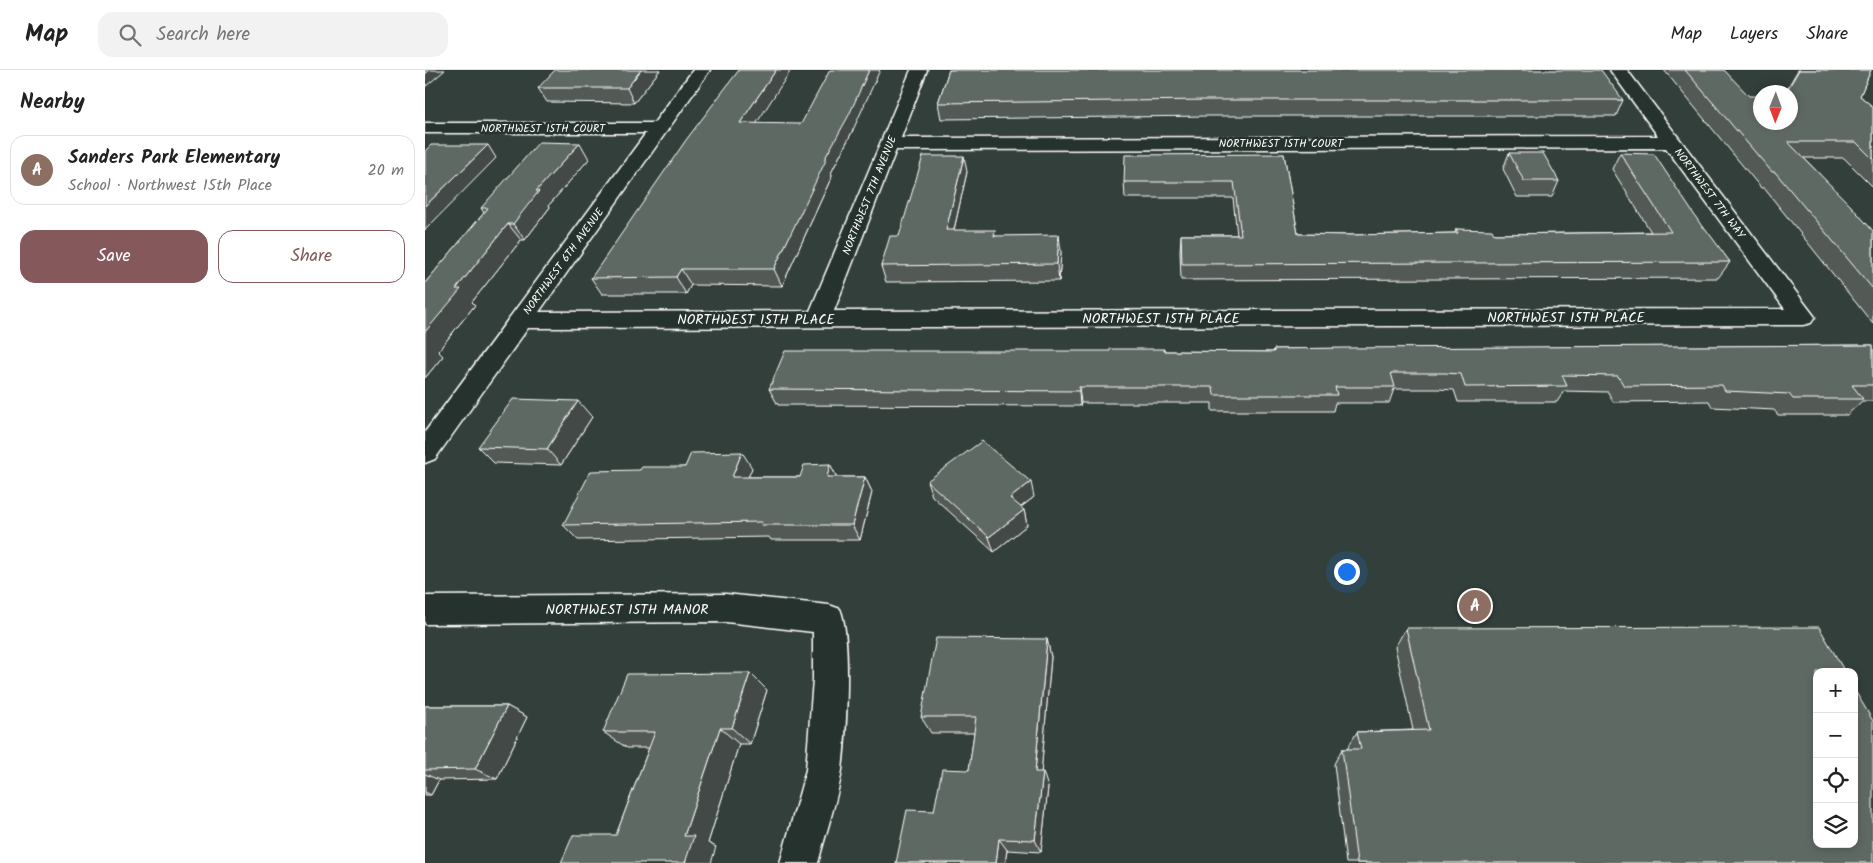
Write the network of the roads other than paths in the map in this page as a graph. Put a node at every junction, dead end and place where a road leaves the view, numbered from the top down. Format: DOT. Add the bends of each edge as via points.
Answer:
graph roads {
  1 [pos="702,70"];
  2 [pos="919,70"];
  3 [pos="1618,70"];
  4 [pos="425,128"];
  5 [pos="661,128"];
  6 [pos="1672,142"];
  7 [pos="890,144"];
  8 [pos="1803,317"];
  9 [pos="819,319"];
  10 [pos="520,320"];
  11 [pos="425,452"];
  12 [pos="425,610"];
  13 [pos="799,863"];
  1 -- 5 [label="street, NORTHWEST 6TH AVENUE"];
  2 -- 7 [label="street, NORTHWEST 7TH AVENUE"];
  3 -- 6 [label="street, NORTHWEST 7TH WAY"];
  4 -- 5 [label="street, NORTHWEST 15TH COURT"];
  5 -- 10 [label="street, NORTHWEST 6TH AVENUE"];
  6 -- 7 [label="street, NORTHWEST 15TH COURT"];
  6 -- 8 [label="street, NORTHWEST 7TH WAY"];
  7 -- 9 [label="street, NORTHWEST 7TH AVENUE"];
  8 -- 9 [label="street, NORTHWEST 15TH PLACE"];
  9 -- 10 [label="street, NORTHWEST 15TH PLACE"];
  10 -- 11 [label="street, NORTHWEST 6TH AVENUE"];
  12 -- 13 [label="street, NORTHWEST 15TH MANOR" via="725,608 829,620 830,679 824,770"];
}
